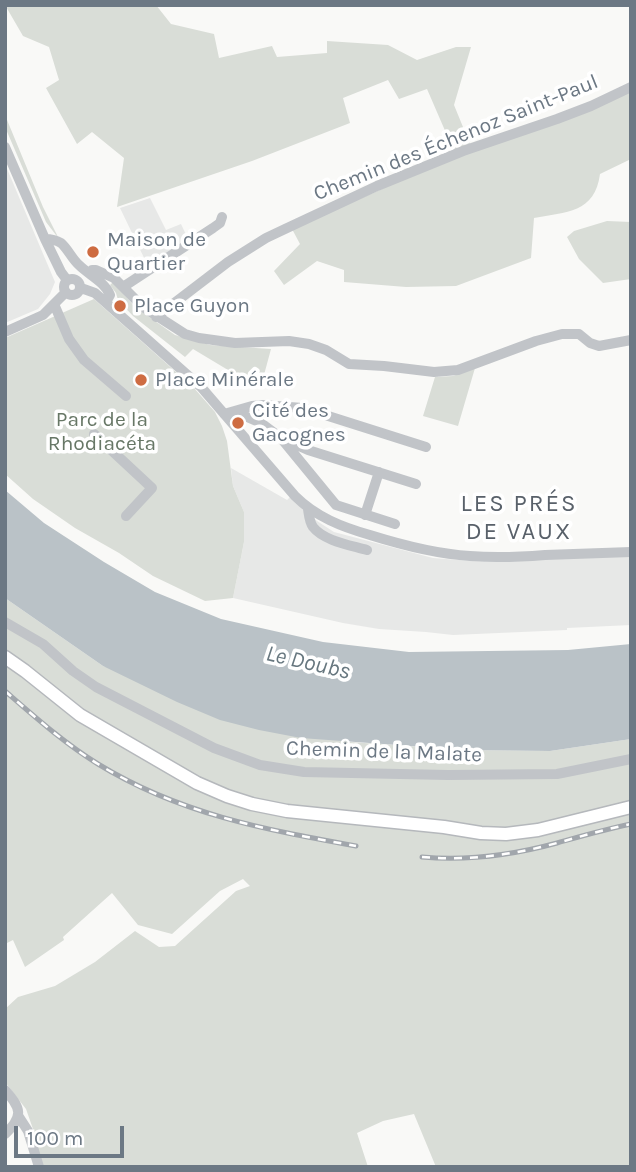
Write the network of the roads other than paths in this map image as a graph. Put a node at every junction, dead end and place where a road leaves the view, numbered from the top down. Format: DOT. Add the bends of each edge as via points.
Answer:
graph roads {
  1 [pos="631,87"];
  2 [pos="5,147"];
  3 [pos="222,217"];
  4 [pos="45,239"];
  5 [pos="90,273"];
  6 [pos="68,280"];
  7 [pos="123,287"];
  8 [pos="81,288"];
  9 [pos="66,292"];
  10 [pos="106,302"];
  11 [pos="54,304"];
  12 [pos="156,317"];
  13 [pos="5,332"];
  14 [pos="631,340"];
  15 [pos="126,396"];
  16 [pos="239,410"];
  17 [pos="224,414"];
  18 [pos="94,434"];
  19 [pos="281,438"];
  20 [pos="426,447"];
  21 [pos="379,472"];
  22 [pos="416,484"];
  23 [pos="308,509"];
  24 [pos="365,515"];
  25 [pos="126,516"];
  26 [pos="395,524"];
  27 [pos="367,550"];
  28 [pos="631,552"];
  29 [pos="5,622"];
  30 [pos="5,657"];
  31 [pos="631,759"];
  32 [pos="631,807"];
  33 [pos="5,1090"];
  34 [pos="19,1117"];
  35 [pos="5,1134"];
  36 [pos="39,1167"];
  1 -- 12 [label="street, Chemin des Échenoz Saint-Paul" via="377,186 266,238"];
  2 -- 4 [label="street"];
  3 -- 7 [label="street" via="213,228"];
  4 -- 5 [label="street" via="61,244"];
  4 -- 6 [label="street"];
  5 -- 7 [label="street" via="96,270 110,275"];
  5 -- 10 [label="street" via="110,293"];
  6 -- 8 [label="street" via="76,279"];
  6 -- 9 [label="street"];
  7 -- 12 [label="street"];
  8 -- 9 [label="street" via="74,295"];
  8 -- 10 [label="street"];
  9 -- 11 [label="street"];
  10 -- 17 [label="street" via="201,387"];
  11 -- 13 [label="street" via="43,315"];
  11 -- 15 [label="street" via="84,360"];
  12 -- 14 [label="street" via="199,338 235,343 289,341 326,350 349,364 434,372 458,370 562,334 579,334 599,346"];
  16 -- 17 [label="street"];
  16 -- 19 [label="street"];
  16 -- 20 [label="street" via="263,405 303,408"];
  17 -- 23 [label="street"];
  18 -- 25 [label="street" via="152,488"];
  19 -- 21 [label="street"];
  19 -- 24 [label="street" via="335,505"];
  21 -- 22 [label="street"];
  21 -- 24 [label="street"];
  23 -- 27 [label="street" via="310,522 324,536"];
  23 -- 28 [label="street" via="345,528 440,553 498,558"];
  24 -- 26 [label="street"];
  29 -- 31 [label="street, Chemin de la Malate" via="43,644 96,687 214,748 260,765 304,772 557,774"];
  30 -- 32 [label="main road" via="80,715 152,757 214,791 261,806 506,834"];
  33 -- 34 [label="street"];
  34 -- 35 [label="street"];
  34 -- 36 [label="street"];
}
